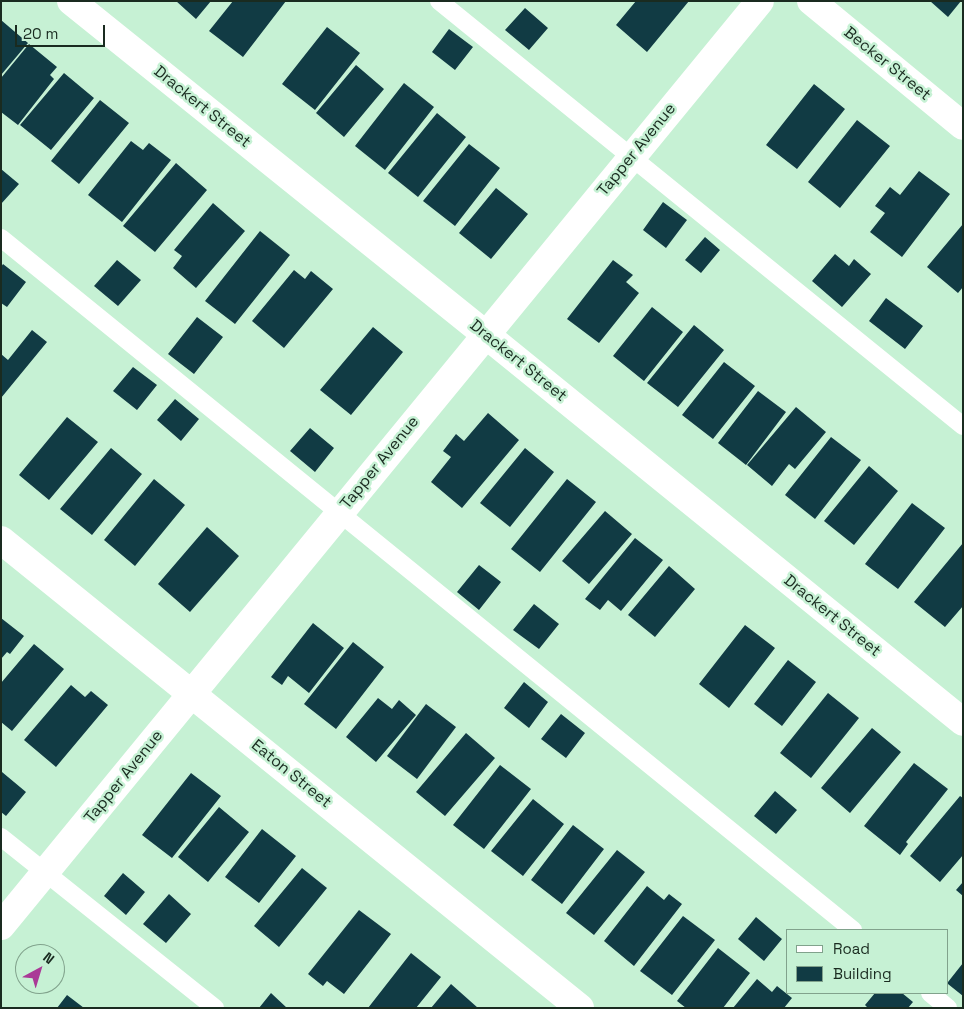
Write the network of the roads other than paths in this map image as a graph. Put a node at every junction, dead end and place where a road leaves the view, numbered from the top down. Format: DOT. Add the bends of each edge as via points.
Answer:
graph roads {
  1 [pos="71,1"];
  2 [pos="439,1"];
  3 [pos="760,1"];
  4 [pos="811,1"];
  5 [pos="963,126"];
  6 [pos="631,158"];
  7 [pos="1,238"];
  8 [pos="485,334"];
  9 [pos="963,426"];
  10 [pos="339,514"];
  11 [pos="1,540"];
  12 [pos="192,694"];
  13 [pos="963,722"];
  14 [pos="1,837"];
  15 [pos="46,872"];
  16 [pos="1,926"];
  17 [pos="852,929"];
  18 [pos="931,994"];
  19 [pos="215,1008"];
  20 [pos="580,1008"];
  21 [pos="948,1008"];
  1 -- 8 [label="street, Drackert Street"];
  2 -- 6 [label="lane"];
  3 -- 6 [label="street, Tapper Avenue"];
  4 -- 5 [label="street, Becker Street"];
  6 -- 8 [label="street, Tapper Avenue"];
  6 -- 9 [label="lane"];
  7 -- 10 [label="lane"];
  8 -- 10 [label="street, Tapper Avenue"];
  8 -- 13 [label="street, Drackert Street"];
  10 -- 12 [label="street, Tapper Avenue"];
  10 -- 17 [label="lane"];
  11 -- 12 [label="street, Eaton Street"];
  12 -- 15 [label="street, Tapper Avenue"];
  12 -- 20 [label="street, Eaton Street"];
  14 -- 15 [label="lane"];
  15 -- 16 [label="street, Tapper Avenue"];
  15 -- 19 [label="lane"];
  18 -- 21 [label="lane"];
}
